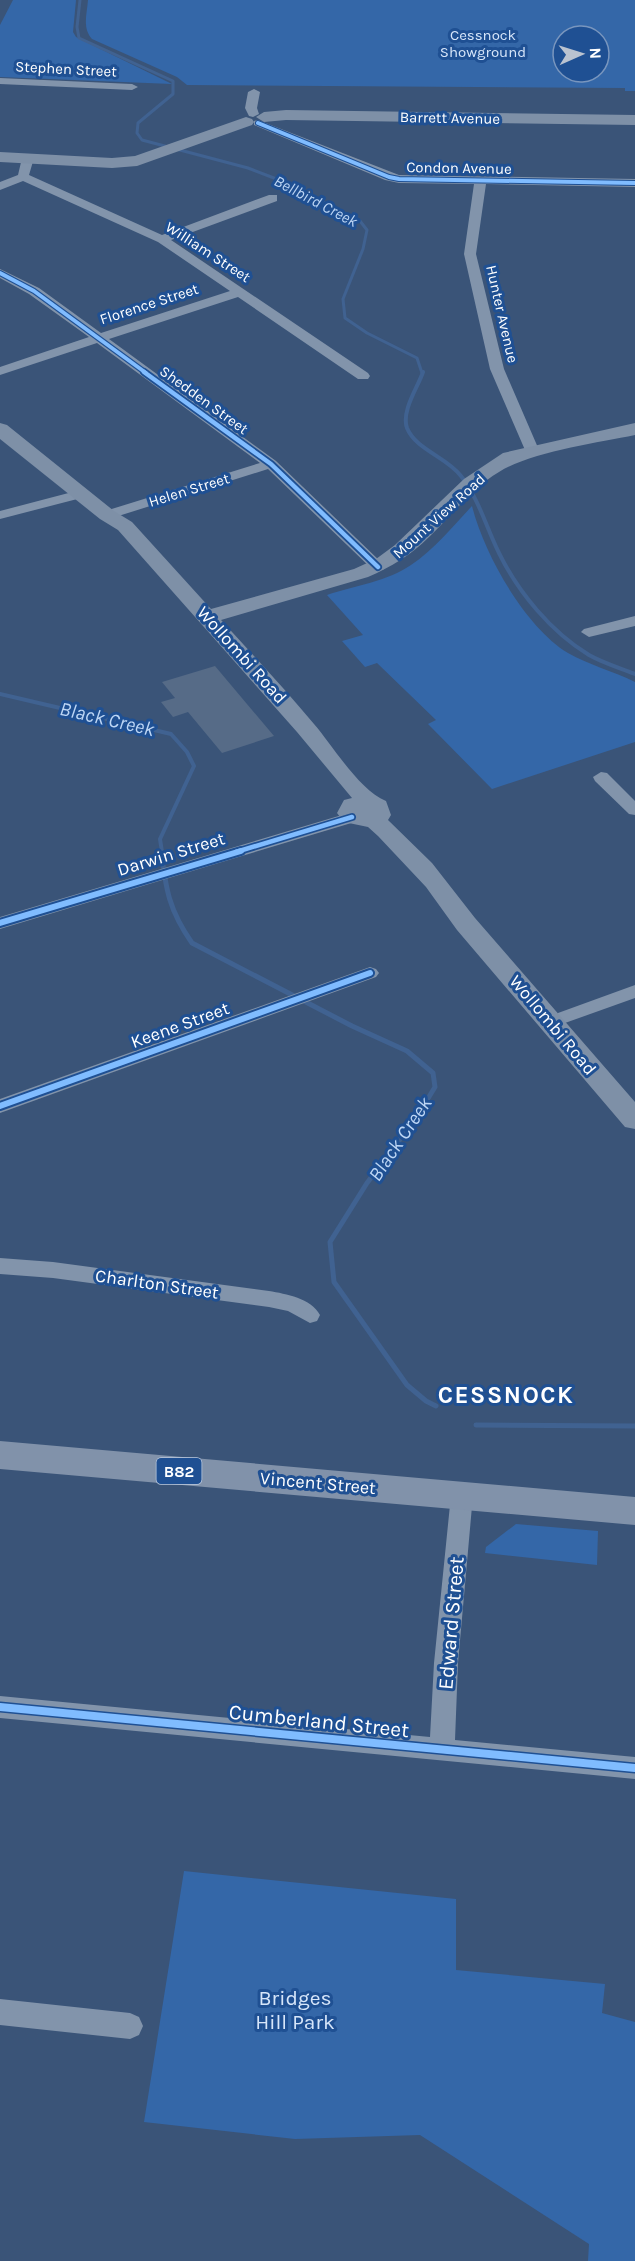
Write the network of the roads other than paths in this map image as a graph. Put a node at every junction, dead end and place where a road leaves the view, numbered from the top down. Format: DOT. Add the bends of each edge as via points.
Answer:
graph roads {
  1 [pos="0,81"];
  2 [pos="132,87"];
  3 [pos="254,92"];
  4 [pos="255,119"];
  5 [pos="635,120"];
  6 [pos="0,157"];
  7 [pos="28,158"];
  8 [pos="23,177"];
  9 [pos="481,180"];
  10 [pos="635,183"];
  11 [pos="0,186"];
  12 [pos="273,198"];
  13 [pos="162,239"];
  14 [pos="0,273"];
  15 [pos="239,292"];
  16 [pos="99,338"];
  17 [pos="0,371"];
  18 [pos="363,376"];
  19 [pos="0,429"];
  20 [pos="635,429"];
  21 [pos="532,450"];
  22 [pos="271,464"];
  23 [pos="80,494"];
  24 [pos="0,515"];
  25 [pos="107,515"];
  26 [pos="378,567"];
  27 [pos="172,593"];
  28 [pos="208,617"];
  29 [pos="635,621"];
  30 [pos="589,632"];
  31 [pos="224,651"];
  32 [pos="601,777"];
  33 [pos="635,810"];
  34 [pos="362,811"];
  35 [pos="451,902"];
  36 [pos="0,923"];
  37 [pos="370,973"];
  38 [pos="635,991"];
  39 [pos="531,999"];
  40 [pos="566,1017"];
  41 [pos="571,1046"];
  42 [pos="635,1097"];
  43 [pos="0,1106"];
  44 [pos="635,1120"];
  45 [pos="0,1266"];
  46 [pos="310,1315"];
  47 [pos="0,1455"];
  48 [pos="462,1495"];
  49 [pos="635,1511"];
  50 [pos="0,1707"];
  51 [pos="442,1750"];
  52 [pos="635,1768"];
  53 [pos="0,2012"];
  54 [pos="130,2026"];
  1 -- 2 [label="street, Stephen Street"];
  3 -- 4 [label="street" via="251,108"];
  4 -- 5 [label="main road, Barrett Avenue" via="286,115"];
  4 -- 7 [label="main road, Barrett Avenue" via="137,161"];
  4 -- 9 [label="street, Condon Avenue" via="389,177"];
  6 -- 7 [label="main road, Barrett Avenue"];
  7 -- 8 [label="street"];
  8 -- 11 [label="street"];
  8 -- 13 [label="street, William Street"];
  9 -- 10 [label="street, Condon Avenue"];
  9 -- 21 [label="street, Hunter Avenue" via="470,254 496,369"];
  12 -- 13 [label="street"];
  13 -- 15 [label="street, William Street"];
  14 -- 16 [label="street, Shedden Street" via="34,291"];
  15 -- 16 [label="street, Florence Street"];
  15 -- 18 [label="street, William Street"];
  16 -- 17 [label="street, Florence Street"];
  16 -- 22 [label="street, Shedden Street"];
  19 -- 23 [label="main road, Wollombi Road"];
  20 -- 21 [label="main road, Mount View Road"];
  21 -- 26 [label="main road, Mount View Road" via="502,460 412,543"];
  22 -- 25 [label="street, Helen Street"];
  22 -- 26 [label="street, Shedden Street"];
  23 -- 24 [label="street"];
  23 -- 25 [label="main road, Wollombi Road"];
  25 -- 27 [label="main road, Wollombi Road" via="113,529"];
  25 -- 28 [label="main road, Wollombi Road" via="125,526"];
  26 -- 28 [label="main road, Mount View Road"];
  27 -- 28 [label="main road" via="196,614"];
  27 -- 31 [label="main road, Wollombi Road"];
  28 -- 31 [label="main road" via="206,625"];
  28 -- 34 [label="main road, Wollombi Road" via="349,782"];
  29 -- 30 [label="street"];
  31 -- 34 [label="main road, Wollombi Road"];
  32 -- 33 [label="street"];
  34 -- 35 [label="main road, Wollombi Road" via="389,833"];
  34 -- 36 [label="street, Darwin Street"];
  35 -- 39 [label="main road, Wollombi Road"];
  35 -- 40 [label="main road, Wollombi Road"];
  37 -- 43 [label="street, Keene Street"];
  38 -- 40 [label="street"];
  39 -- 40 [label="main road"];
  39 -- 41 [label="main road, Wollombi Road"];
  40 -- 41 [label="main road" via="564,1027"];
  40 -- 42 [label="main road, Wollombi Road"];
  41 -- 44 [label="main road, Wollombi Road"];
  45 -- 46 [label="street, Charlton Street" via="263,1298 289,1303"];
  47 -- 48 [label="main road, Vincent Street / B82"];
  48 -- 49 [label="main road, Vincent Street / B82"];
  48 -- 51 [label="street, Edward Street"];
  50 -- 51 [label="street, Cumberland Street"];
  51 -- 52 [label="street, Cumberland Street"];
  53 -- 54 [label="street"];
}
